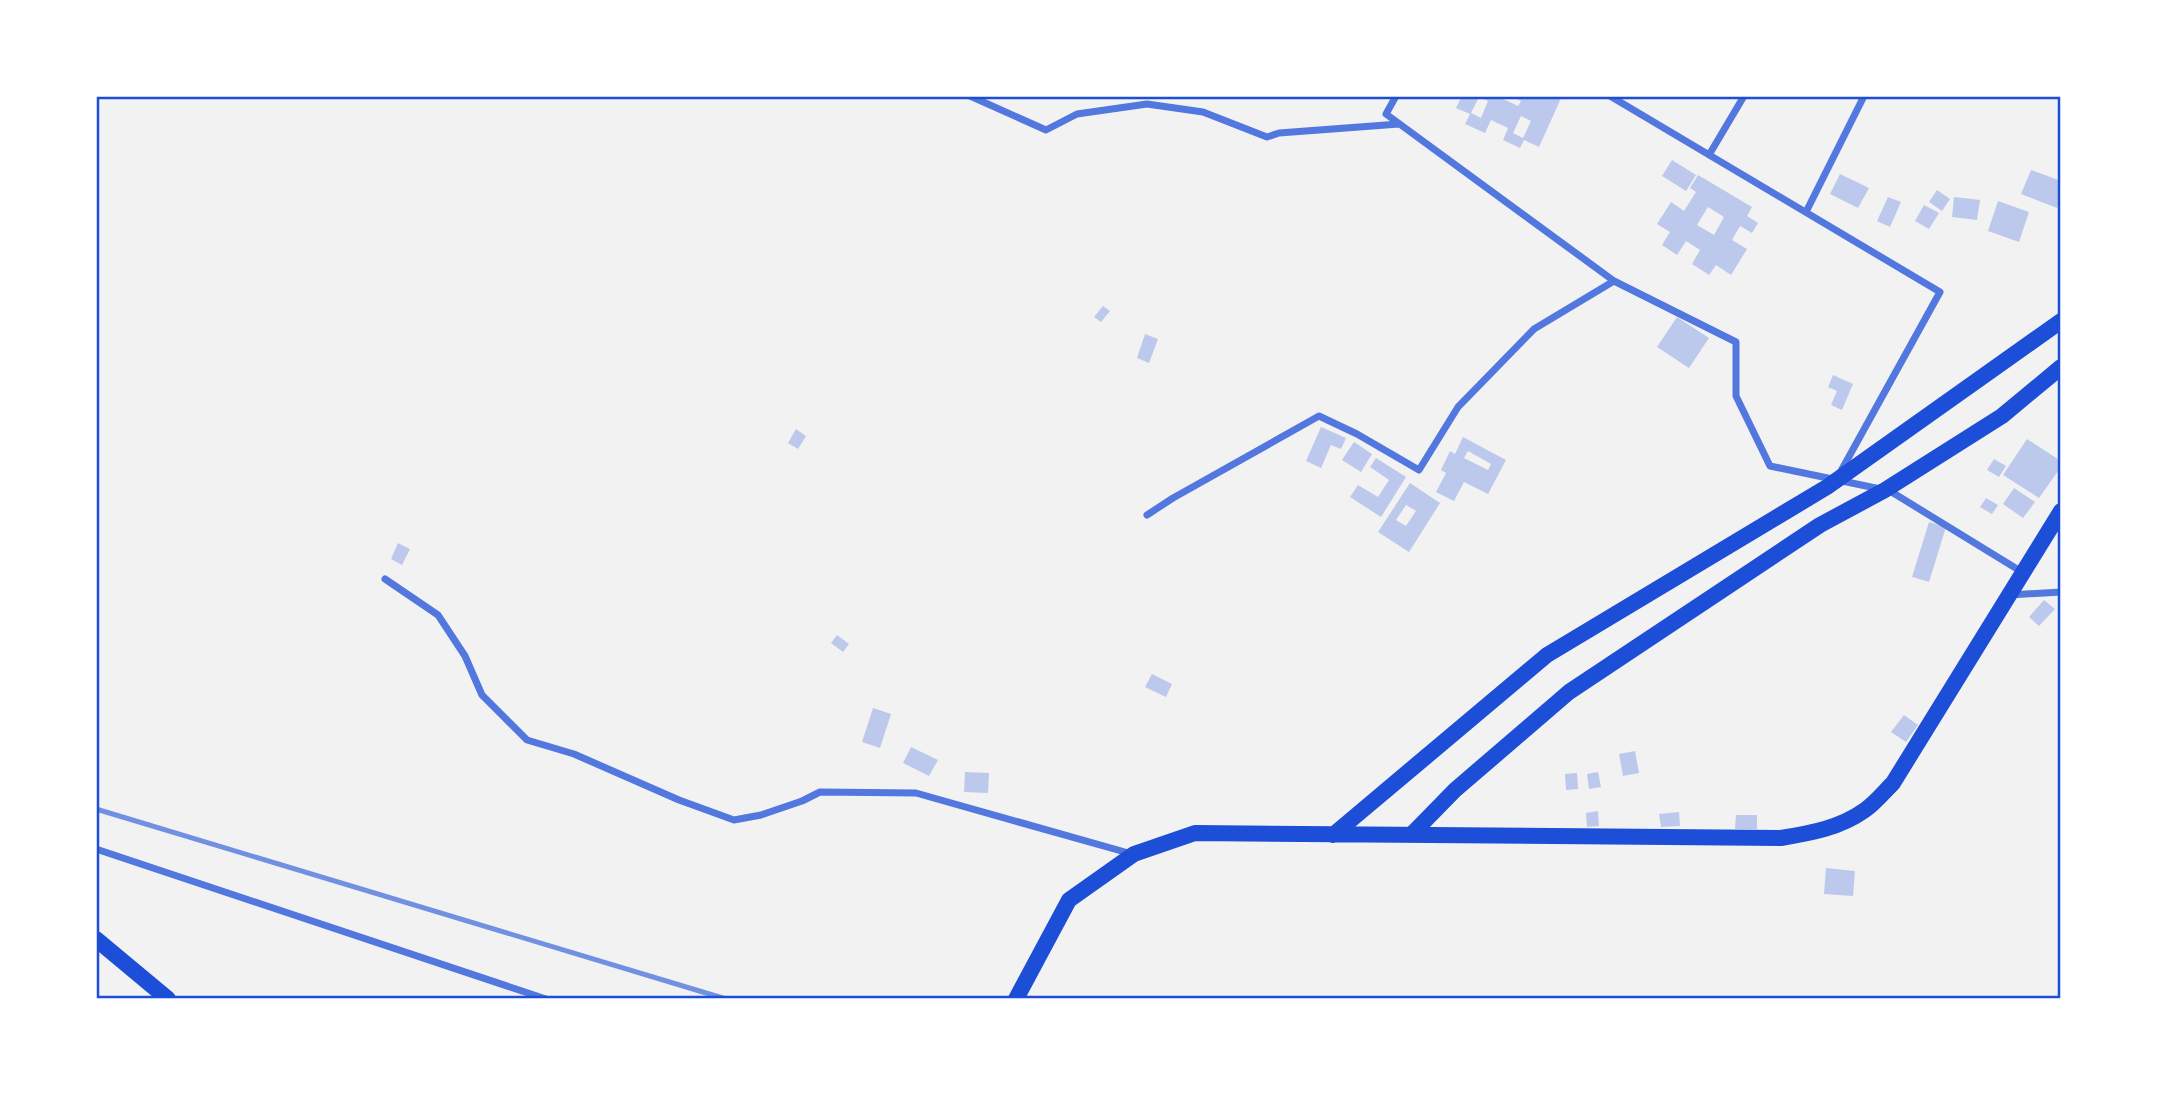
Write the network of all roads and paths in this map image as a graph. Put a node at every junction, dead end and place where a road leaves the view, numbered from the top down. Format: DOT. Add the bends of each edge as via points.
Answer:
graph roads {
  1 [pos="970,96"];
  2 [pos="1396,96"];
  3 [pos="1610,96"];
  4 [pos="1744,96"];
  5 [pos="1864,96"];
  6 [pos="1399,124"];
  7 [pos="1709,155"];
  8 [pos="1806,212"];
  9 [pos="1614,281"];
  10 [pos="2061,321"];
  11 [pos="2061,367"];
  12 [pos="1836,480"];
  13 [pos="1885,490"];
  14 [pos="2061,511"];
  15 [pos="1147,515"];
  16 [pos="2023,572"];
  17 [pos="385,579"];
  18 [pos="2061,592"];
  19 [pos="2009,595"];
  20 [pos="1333,835"];
  21 [pos="1411,835"];
  22 [pos="96,849"];
  23 [pos="1134,854"];
  24 [pos="96,939"];
  25 [pos="168,999"];
  26 [pos="546,999"];
  27 [pos="1016,999"];
  1 -- 6 [label="street" via="1046,130 1077,114 1147,104 1203,112 1267,137"];
  2 -- 6 [label="street" via="1386,114"];
  3 -- 7 [label="street"];
  4 -- 7 [label="street"];
  5 -- 8 [label="street"];
  6 -- 9 [label="street"];
  7 -- 8 [label="street"];
  8 -- 12 [label="street" via="1940,292"];
  9 -- 12 [label="street" via="1736,342 1736,396 1770,466"];
  9 -- 15 [label="street" via="1534,329 1458,407 1419,470 1319,416"];
  10 -- 12 [label="main road"];
  11 -- 13 [label="main road" via="2003,416"];
  12 -- 13 [label="street"];
  12 -- 20 [label="main road" via="1547,655"];
  13 -- 16 [label="street"];
  13 -- 21 [label="main road" via="1820,525 1569,692 1455,790"];
  14 -- 16 [label="main road"];
  16 -- 19 [label="main road"];
  17 -- 23 [label="street" via="438,615 465,656 482,695 527,740 574,754 678,800 734,820 761,815 820,792 916,793"];
  18 -- 19 [label="street"];
  19 -- 21 [label="main road" via="1893,783 1847,821 1781,838"];
  20 -- 21 [label="main road"];
  20 -- 23 [label="main road" via="1195,833"];
  22 -- 26 [label="street"];
  23 -- 27 [label="main road" via="1069,900"];
  24 -- 25 [label="main road"];
}
